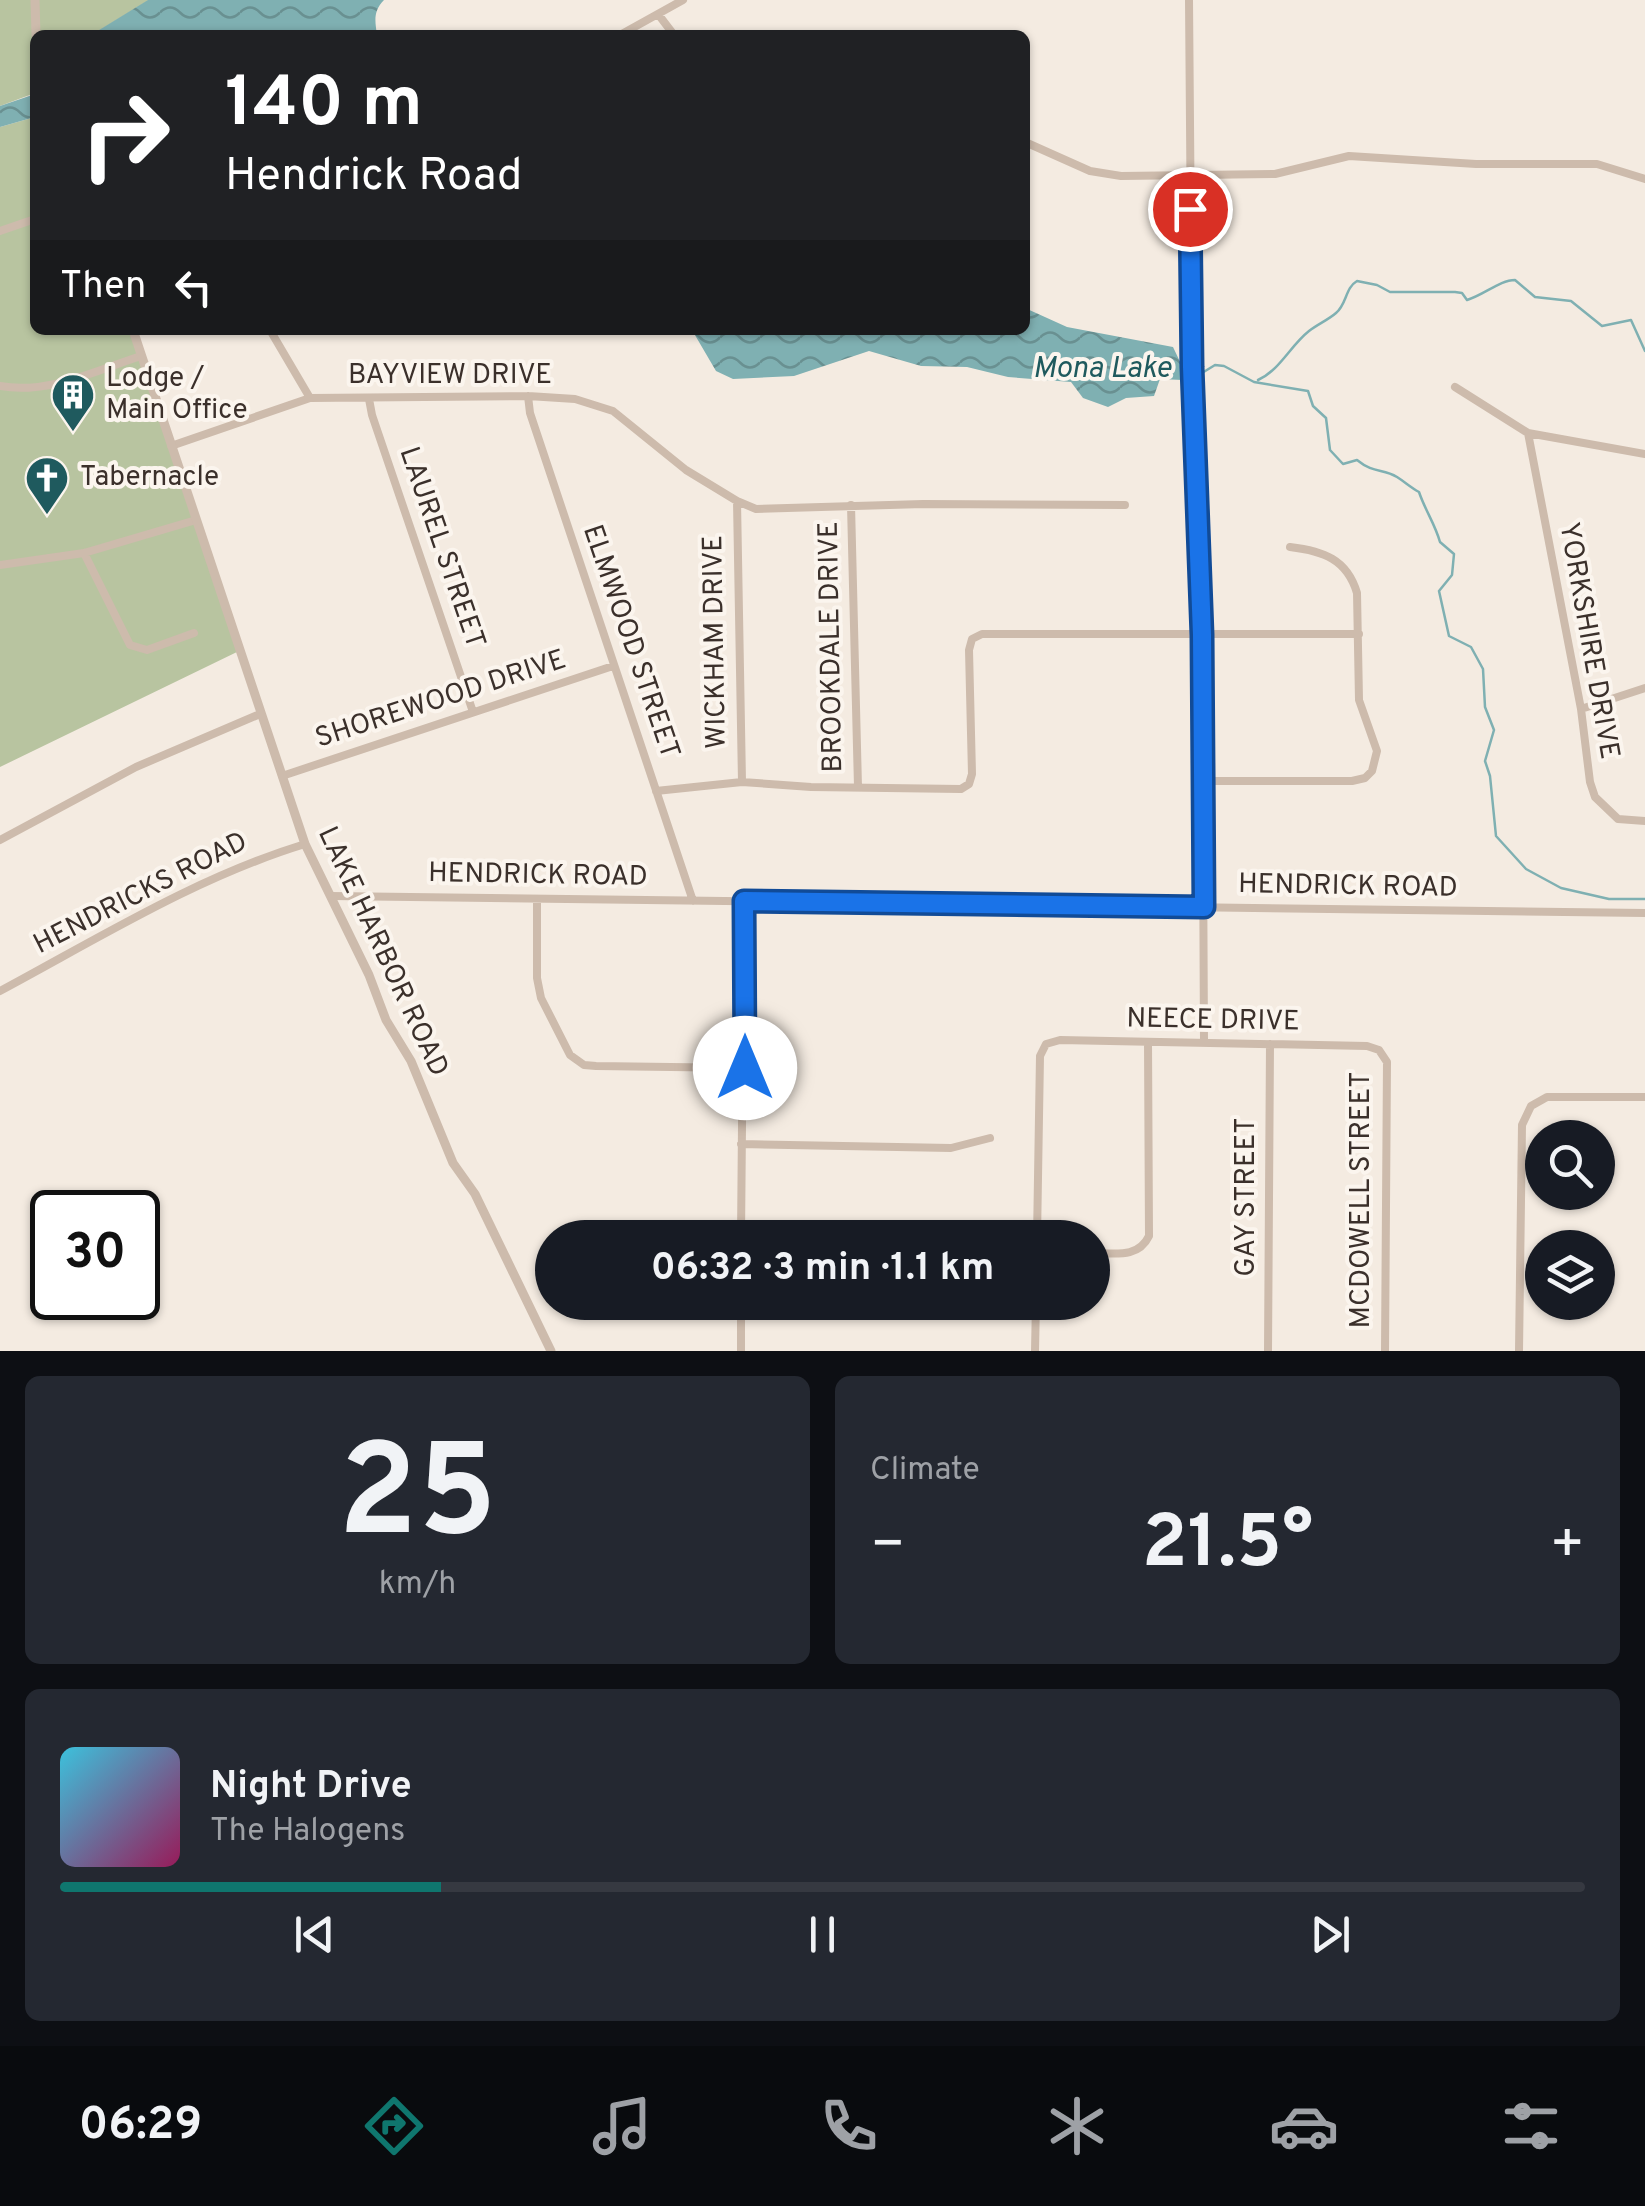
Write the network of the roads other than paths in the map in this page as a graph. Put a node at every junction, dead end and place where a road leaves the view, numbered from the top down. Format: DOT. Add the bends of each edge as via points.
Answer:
graph roads {
  1 [pos="35,0"];
  2 [pos="684,0"];
  3 [pos="1189,0"];
  4 [pos="658,14"];
  5 [pos="36,30"];
  6 [pos="629,30"];
  7 [pos="670,30"];
  8 [pos="1030,144"];
  9 [pos="1190,176"];
  10 [pos="1645,179"];
  11 [pos="30,222"];
  12 [pos="0,232"];
  13 [pos="134,335"];
  14 [pos="273,335"];
  15 [pos="140,356"];
  16 [pos="0,386"];
  17 [pos="1455,387"];
  18 [pos="528,396"];
  19 [pos="310,398"];
  20 [pos="369,398"];
  21 [pos="1528,433"];
  22 [pos="170,446"];
  23 [pos="1645,454"];
  24 [pos="737,502"];
  25 [pos="851,505"];
  26 [pos="1124,506"];
  27 [pos="196,520"];
  28 [pos="1290,547"];
  29 [pos="84,553"];
  30 [pos="0,565"];
  31 [pos="194,633"];
  32 [pos="1359,634"];
  33 [pos="1202,635"];
  34 [pos="613,666"];
  35 [pos="1645,688"];
  36 [pos="1581,709"];
  37 [pos="473,712"];
  38 [pos="260,714"];
  39 [pos="282,776"];
  40 [pos="1203,781"];
  41 [pos="742,782"];
  42 [pos="858,787"];
  43 [pos="656,790"];
  44 [pos="1645,821"];
  45 [pos="0,840"];
  46 [pos="305,844"];
  47 [pos="331,896"];
  48 [pos="537,899"];
  49 [pos="693,901"];
  50 [pos="744,901"];
  51 [pos="1204,907"];
  52 [pos="1645,913"];
  53 [pos="0,991"];
  54 [pos="1148,1042"];
  55 [pos="1204,1042"];
  56 [pos="1270,1044"];
  57 [pos="1379,1050"];
  58 [pos="745,1068"];
  59 [pos="1645,1097"];
  60 [pos="990,1138"];
  61 [pos="741,1144"];
  62 [pos="741,1220"];
  63 [pos="1038,1220"];
  64 [pos="1110,1253"];
  65 [pos="741,1320"];
  66 [pos="1036,1320"];
  67 [pos="550,1351"];
  68 [pos="741,1351"];
  69 [pos="1035,1351"];
  70 [pos="1268,1351"];
  71 [pos="1385,1351"];
  72 [pos="1519,1351"];
  1 -- 5 [label="street"];
  2 -- 4 [label="street"];
  3 -- 9 [label="street"];
  4 -- 6 [label="street"];
  4 -- 7 [label="street"];
  8 -- 9 [label="street" via="1090,171"];
  9 -- 10 [label="street" via="1274,174 1350,156 1596,164"];
  9 -- 33 [label="street"];
  11 -- 12 [label="street"];
  13 -- 15 [label="street, LAKE HARBOR ROAD"];
  14 -- 19 [label="street"];
  15 -- 16 [label="street" via="53,384"];
  15 -- 22 [label="street, LAKE HARBOR ROAD"];
  17 -- 21 [label="street"];
  18 -- 20 [label="street, BAYVIEW DRIVE"];
  18 -- 24 [label="street, BAYVIEW DRIVE" via="613,411"];
  18 -- 34 [label="street, ELMWOOD STREET"];
  19 -- 20 [label="street, BAYVIEW DRIVE"];
  19 -- 22 [label="street, BAYVIEW DRIVE"];
  20 -- 37 [label="street, LAUREL STREET"];
  21 -- 23 [label="street"];
  21 -- 36 [label="street, YORKSHIRE DRIVE"];
  22 -- 27 [label="street, LAKE HARBOR ROAD"];
  24 -- 25 [label="street, BAYVIEW DRIVE" via="780,510"];
  24 -- 41 [label="street, WICKHAM DRIVE"];
  25 -- 26 [label="street, BAYVIEW DRIVE"];
  25 -- 42 [label="street, BROOKDALE DRIVE"];
  27 -- 29 [label="street"];
  27 -- 38 [label="street, LAKE HARBOR ROAD"];
  28 -- 32 [label="street" via="1318,550 1352,577"];
  29 -- 30 [label="street"];
  29 -- 31 [label="street" via="130,645 147,650"];
  32 -- 33 [label="street"];
  32 -- 40 [label="street" via="1359,700 1377,751 1365,778"];
  33 -- 40 [label="street"];
  33 -- 42 [label="street" via="982,634 969,650 968,784"];
  34 -- 37 [label="street, SHOREWOOD DRIVE"];
  34 -- 43 [label="street, ELMWOOD STREET"];
  35 -- 36 [label="street"];
  36 -- 44 [label="street, YORKSHIRE DRIVE" via="1595,797 1618,819"];
  37 -- 39 [label="street, SHOREWOOD DRIVE"];
  38 -- 39 [label="street, LAKE HARBOR ROAD"];
  38 -- 45 [label="street" via="136,767"];
  39 -- 46 [label="street, LAKE HARBOR ROAD"];
  40 -- 51 [label="street"];
  41 -- 42 [label="street"];
  41 -- 43 [label="street"];
  43 -- 49 [label="street, ELMWOOD STREET"];
  46 -- 47 [label="street, LAKE HARBOR ROAD"];
  46 -- 53 [label="street, HENDRICKS ROAD" via="182,893"];
  47 -- 48 [label="street, HENDRICK ROAD"];
  47 -- 67 [label="street, LAKE HARBOR ROAD" via="453,1163"];
  48 -- 49 [label="street, HENDRICK ROAD"];
  48 -- 58 [label="street" via="541,998 570,1056 596,1066"];
  49 -- 50 [label="street, HENDRICK ROAD"];
  50 -- 51 [label="street, HENDRICK ROAD"];
  50 -- 58 [label="street"];
  51 -- 52 [label="street, HENDRICK ROAD"];
  51 -- 55 [label="street"];
  54 -- 55 [label="street, NEECE DRIVE"];
  54 -- 63 [label="street, NEECE DRIVE" via="1046,1044 1040,1056"];
  54 -- 64 [label="street" via="1149,1236 1135,1252"];
  55 -- 56 [label="street, NEECE DRIVE"];
  56 -- 57 [label="street, NEECE DRIVE"];
  56 -- 70 [label="street, GAY STREET"];
  57 -- 71 [label="street, MCDOWELL STREET" via="1387,1062"];
  58 -- 61 [label="street"];
  59 -- 72 [label="street" via="1548,1097 1531,1106 1522,1124"];
  60 -- 61 [label="street" via="951,1148"];
  61 -- 62 [label="street"];
  65 -- 68 [label="street"];
  66 -- 69 [label="street"];
}
